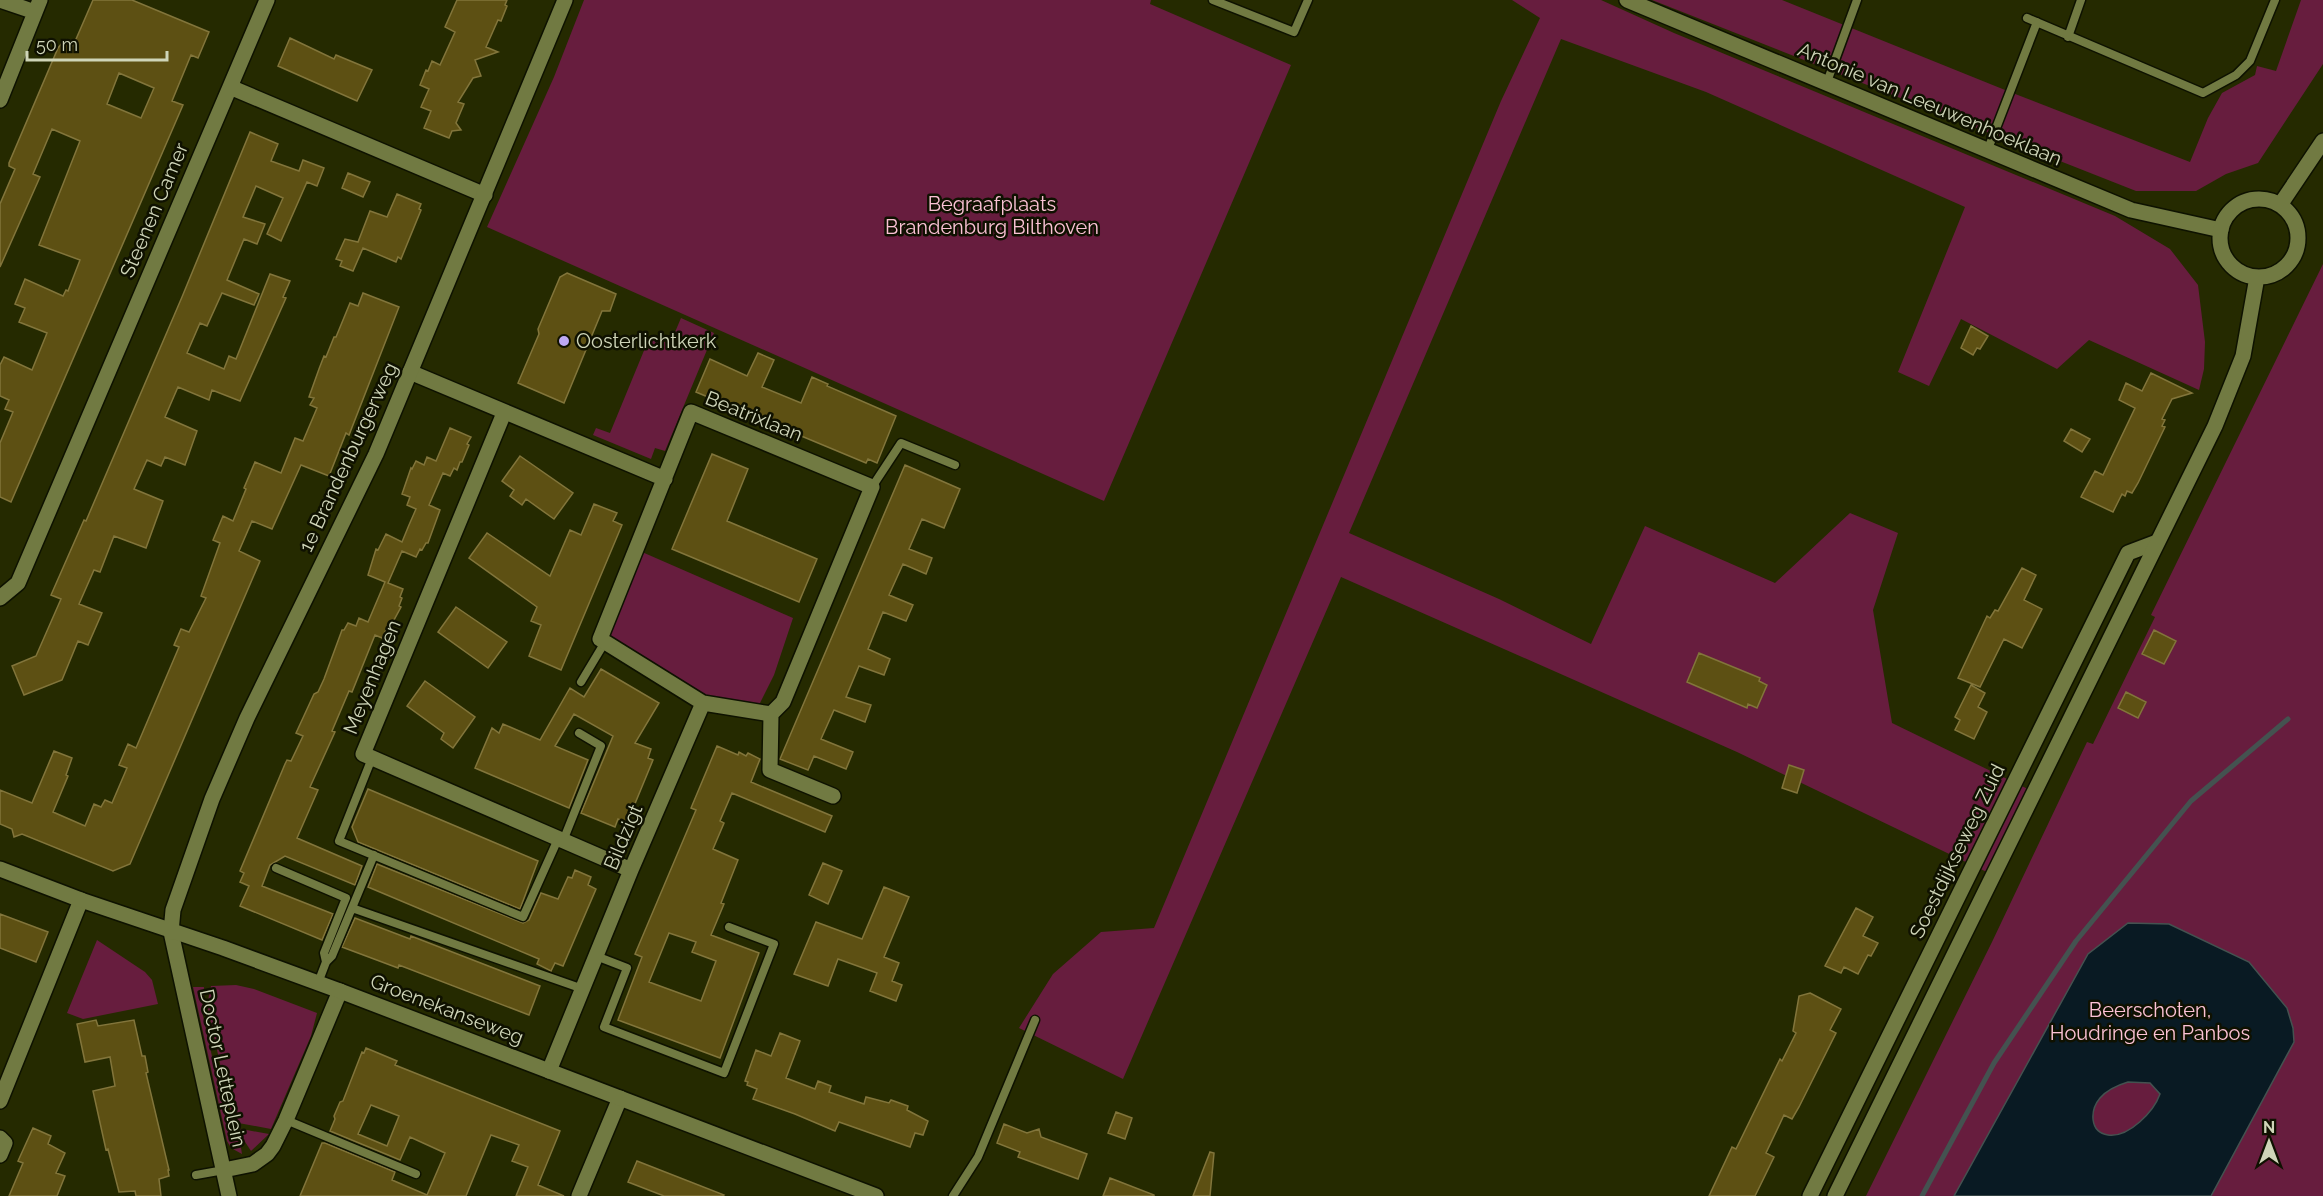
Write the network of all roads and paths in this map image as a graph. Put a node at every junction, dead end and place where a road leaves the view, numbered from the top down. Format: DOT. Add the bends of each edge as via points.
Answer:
graph roads {
  1 [pos="0,0"];
  2 [pos="267,0"];
  3 [pos="566,0"];
  4 [pos="1213,0"];
  5 [pos="1308,0"];
  6 [pos="1627,0"];
  7 [pos="1857,0"];
  8 [pos="2081,0"];
  9 [pos="2275,0"];
  10 [pos="37,6"];
  11 [pos="2027,18"];
  12 [pos="2037,22"];
  13 [pos="2068,37"];
  14 [pos="1827,82"];
  15 [pos="230,87"];
  16 [pos="0,100"];
  17 [pos="2323,141"];
  18 [pos="1988,149"];
  19 [pos="485,195"];
  20 [pos="2280,205"];
  21 [pos="2221,230"];
  22 [pos="2257,277"];
  23 [pos="410,372"];
  24 [pos="504,412"];
  25 [pos="955,465"];
  26 [pos="665,479"];
  27 [pos="872,487"];
  28 [pos="2157,542"];
  29 [pos="0,598"];
  30 [pos="605,642"];
  31 [pos="581,682"];
  32 [pos="703,703"];
  33 [pos="771,714"];
  34 [pos="579,733"];
  35 [pos="372,758"];
  36 [pos="833,796"];
  37 [pos="561,840"];
  38 [pos="375,855"];
  39 [pos="276,868"];
  40 [pos="0,869"];
  41 [pos="631,870"];
  42 [pos="81,900"];
  43 [pos="352,908"];
  44 [pos="729,927"];
  45 [pos="171,932"];
  46 [pos="596,956"];
  47 [pos="326,962"];
  48 [pos="318,983"];
  49 [pos="583,989"];
  50 [pos="340,991"];
  51 [pos="1035,1020"];
  52 [pos="549,1071"];
  53 [pos="620,1098"];
  54 [pos="0,1101"];
  55 [pos="286,1120"];
  56 [pos="0,1138"];
  57 [pos="0,1155"];
  58 [pos="224,1170"];
  59 [pos="416,1174"];
  60 [pos="196,1176"];
  61 [pos="229,1196"];
  62 [pos="579,1196"];
  63 [pos="876,1196"];
  64 [pos="953,1196"];
  65 [pos="1810,1196"];
  66 [pos="1834,1196"];
  1 -- 10 [label="street"];
  2 -- 15 [label="street, Steenen Camer"];
  3 -- 19 [label="street, 1e Brandenburgerweg"];
  4 -- 5 [label="lane" via="1294,32"];
  6 -- 14 [label="street, Antonie van Leeuwenhoeklaan"];
  7 -- 14 [label="lane"];
  8 -- 13 [label="lane"];
  9 -- 13 [label="lane" via="2250,62 2236,75 2203,93"];
  10 -- 16 [label="street"];
  11 -- 12 [label="lane"];
  12 -- 13 [label="lane"];
  12 -- 18 [label="lane" via="2017,63"];
  14 -- 18 [label="street, Antonie van Leeuwenhoeklaan"];
  15 -- 19 [label="street"];
  15 -- 29 [label="street, Steenen Camer" via="18,583"];
  17 -- 20 [label="street"];
  18 -- 21 [label="street, Antonie van Leeuwenhoeklaan" via="2131,210"];
  19 -- 23 [label="street, 1e Brandenburgerweg"];
  20 -- 21 [label="street" via="2255,200 2243,203 2233,210"];
  20 -- 22 [label="street" via="2296,225 2296,250 2282,270"];
  21 -- 22 [label="street" via="2225,257 2244,274"];
  22 -- 28 [label="street" via="2243,356 2226,402"];
  23 -- 24 [label="street"];
  23 -- 45 [label="street, 1e Brandenburgerweg" via="376,454 247,718 183,879"];
  24 -- 26 [label="street"];
  24 -- 35 [label="street, Meyenhagen" via="363,754"];
  25 -- 27 [label="lane" via="901,443"];
  26 -- 27 [label="street, Beatrixlaan" via="691,412"];
  26 -- 30 [label="street, Beatrixlaan" via="600,639"];
  27 -- 33 [label="street" via="783,702"];
  28 -- 65 [label="street, Soestdijkseweg Zuid" via="2128,553"];
  28 -- 66 [label="street"];
  30 -- 31 [label="lane"];
  30 -- 32 [label="street"];
  32 -- 33 [label="street"];
  32 -- 41 [label="street, Bildzigt"];
  33 -- 36 [label="street" via="770,770"];
  34 -- 37 [label="lane" via="601,746"];
  35 -- 37 [label="street, Meyenhagen"];
  35 -- 38 [label="lane" via="339,841"];
  37 -- 38 [label="lane" via="523,916"];
  37 -- 41 [label="street, Meyenhagen"];
  38 -- 43 [label="lane"];
  39 -- 47 [label="lane" via="346,898 324,953"];
  40 -- 42 [label="street, Groenekanseweg"];
  41 -- 46 [label="street, Bildzigt"];
  42 -- 45 [label="street, Groenekanseweg"];
  42 -- 54 [label="street"];
  43 -- 47 [label="lane" via="333,956"];
  43 -- 49 [label="lane"];
  44 -- 46 [label="lane" via="774,944 724,1073 604,1027 627,968"];
  45 -- 48 [label="street, Groenekanseweg"];
  45 -- 58 [label="street, Doctor Letteplein"];
  46 -- 49 [label="street, Bildzigt"];
  47 -- 48 [label="lane"];
  48 -- 50 [label="street, Groenekanseweg"];
  49 -- 52 [label="street, Bildzigt"];
  50 -- 52 [label="street, Groenekanseweg"];
  50 -- 55 [label="street, Doctor Letteplein"];
  51 -- 64 [label="lane" via="978,1157"];
  52 -- 53 [label="street, Groenekanseweg"];
  53 -- 62 [label="street"];
  53 -- 63 [label="street, Groenekanseweg"];
  55 -- 58 [label="street, Doctor Letteplein" via="267,1154 253,1164"];
  55 -- 59 [label="lane"];
  56 -- 57 [label="street" via="5,1143"];
  58 -- 60 [label="lane"];
  58 -- 61 [label="street"];
}
